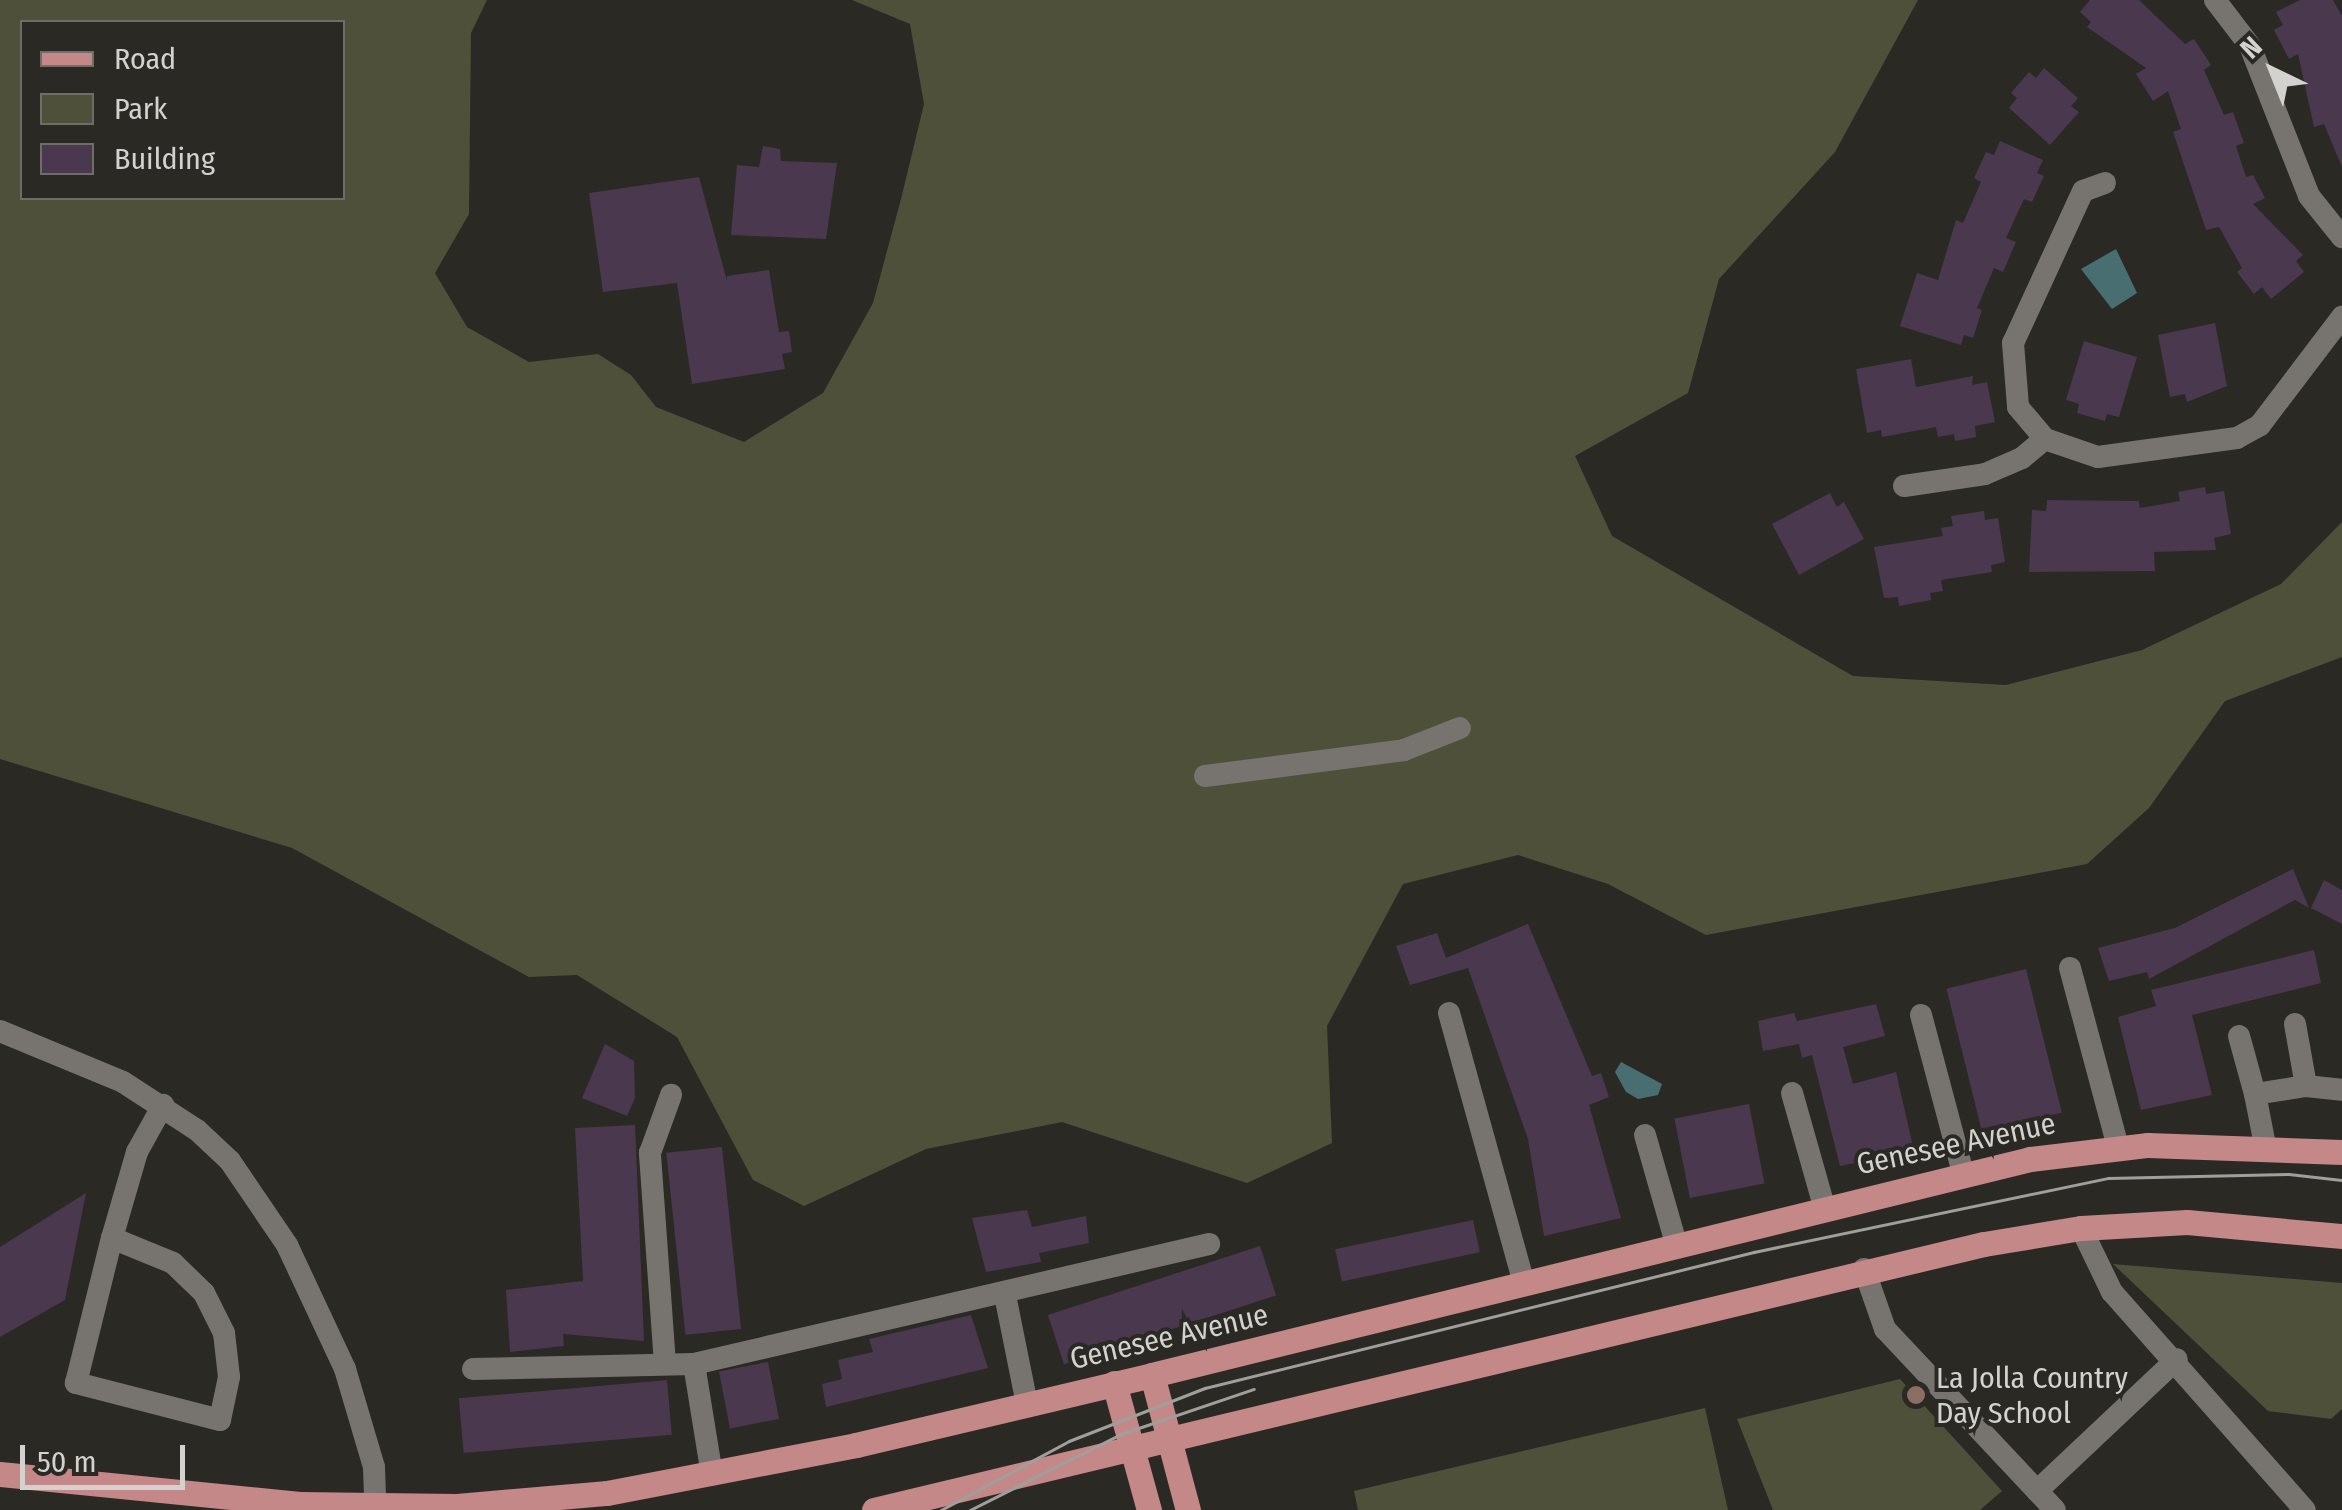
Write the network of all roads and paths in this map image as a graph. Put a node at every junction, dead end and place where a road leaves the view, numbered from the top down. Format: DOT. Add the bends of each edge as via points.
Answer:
graph roads {
  1 [pos="2215,0"];
  2 [pos="2105,183"];
  3 [pos="2342,237"];
  4 [pos="2336,322"];
  5 [pos="2045,438"];
  6 [pos="1904,486"];
  7 [pos="1460,728"];
  8 [pos="1204,776"];
  9 [pos="2070,968"];
  10 [pos="1449,1013"];
  11 [pos="1921,1015"];
  12 [pos="2295,1024"];
  13 [pos="0,1032"];
  14 [pos="2239,1036"];
  15 [pos="2306,1086"];
  16 [pos="2342,1090"];
  17 [pos="1792,1093"];
  18 [pos="2255,1094"];
  19 [pos="671,1096"];
  20 [pos="163,1105"];
  21 [pos="1645,1135"];
  22 [pos="2265,1145"];
  23 [pos="2118,1146"];
  24 [pos="2342,1152"];
  25 [pos="1963,1173"];
  26 [pos="1824,1206"];
  27 [pos="2081,1228"];
  28 [pos="2342,1236"];
  29 [pos="112,1238"];
  30 [pos="1676,1243"];
  31 [pos="1208,1244"];
  32 [pos="1864,1269"];
  33 [pos="1524,1284"];
  34 [pos="1005,1295"];
  35 [pos="2176,1359"];
  36 [pos="665,1364"];
  37 [pos="694,1364"];
  38 [pos="473,1368"];
  39 [pos="1152,1375"];
  40 [pos="1114,1383"];
  41 [pos="1027,1404"];
  42 [pos="1167,1439"];
  43 [pos="1129,1448"];
  44 [pos="0,1474"];
  45 [pos="712,1474"];
  46 [pos="2037,1491"];
  47 [pos="375,1508"];
  48 [pos="874,1510"];
  49 [pos="1150,1510"];
  50 [pos="1188,1510"];
  51 [pos="2055,1510"];
  52 [pos="2305,1510"];
  1 -- 3 [label="street" via="2250,46 2309,196"];
  2 -- 5 [label="street" via="2083,190 2013,343 2018,406"];
  4 -- 5 [label="street" via="2260,424 2237,438 2098,458"];
  5 -- 6 [label="street" via="2022,458 1985,474"];
  7 -- 8 [label="street" via="1404,750"];
  9 -- 23 [label="street"];
  10 -- 33 [label="street"];
  11 -- 25 [label="street"];
  12 -- 15 [label="street"];
  13 -- 20 [label="street"];
  14 -- 18 [label="street"];
  15 -- 16 [label="street"];
  15 -- 18 [label="street"];
  17 -- 26 [label="street"];
  18 -- 22 [label="street"];
  19 -- 36 [label="street" via="650,1152"];
  20 -- 29 [label="street" via="138,1152"];
  20 -- 47 [label="street" via="230,1160 287,1246 358,1407"];
  21 -- 30 [label="street"];
  22 -- 23 [label="main road, Genesee Avenue"];
  22 -- 24 [label="main road, Genesee Avenue"];
  23 -- 25 [label="main road, Genesee Avenue"];
  25 -- 26 [label="main road, Genesee Avenue"];
  26 -- 30 [label="main road, Genesee Avenue"];
  27 -- 28 [label="main road" via="2187,1222"];
  27 -- 32 [label="main road"];
  27 -- 35 [label="street" via="2112,1292"];
  29 -- 29 [label="street" via="76,1383 220,1420 228,1362 224,1333 204,1293 172,1263"];
  30 -- 33 [label="main road, Genesee Avenue"];
  31 -- 34 [label="street"];
  32 -- 42 [label="main road"];
  32 -- 46 [label="street" via="1885,1329"];
  33 -- 39 [label="main road, Genesee Avenue"];
  34 -- 37 [label="street" via="907,1311 831,1337"];
  34 -- 41 [label="street"];
  35 -- 46 [label="street"];
  35 -- 52 [label="street"];
  36 -- 37 [label="street"];
  36 -- 38 [label="street"];
  37 -- 45 [label="street"];
  39 -- 40 [label="main road, Genesee Avenue"];
  39 -- 42 [label="main road"];
  40 -- 41 [label="main road, Genesee Avenue"];
  40 -- 43 [label="main road"];
  41 -- 45 [label="main road, Genesee Avenue"];
  42 -- 43 [label="main road"];
  42 -- 50 [label="main road"];
  43 -- 48 [label="main road"];
  43 -- 49 [label="main road"];
  44 -- 47 [label="main road, Genesee Avenue"];
  45 -- 47 [label="main road, Genesee Avenue" via="542,1500"];
  46 -- 51 [label="street"];
}
